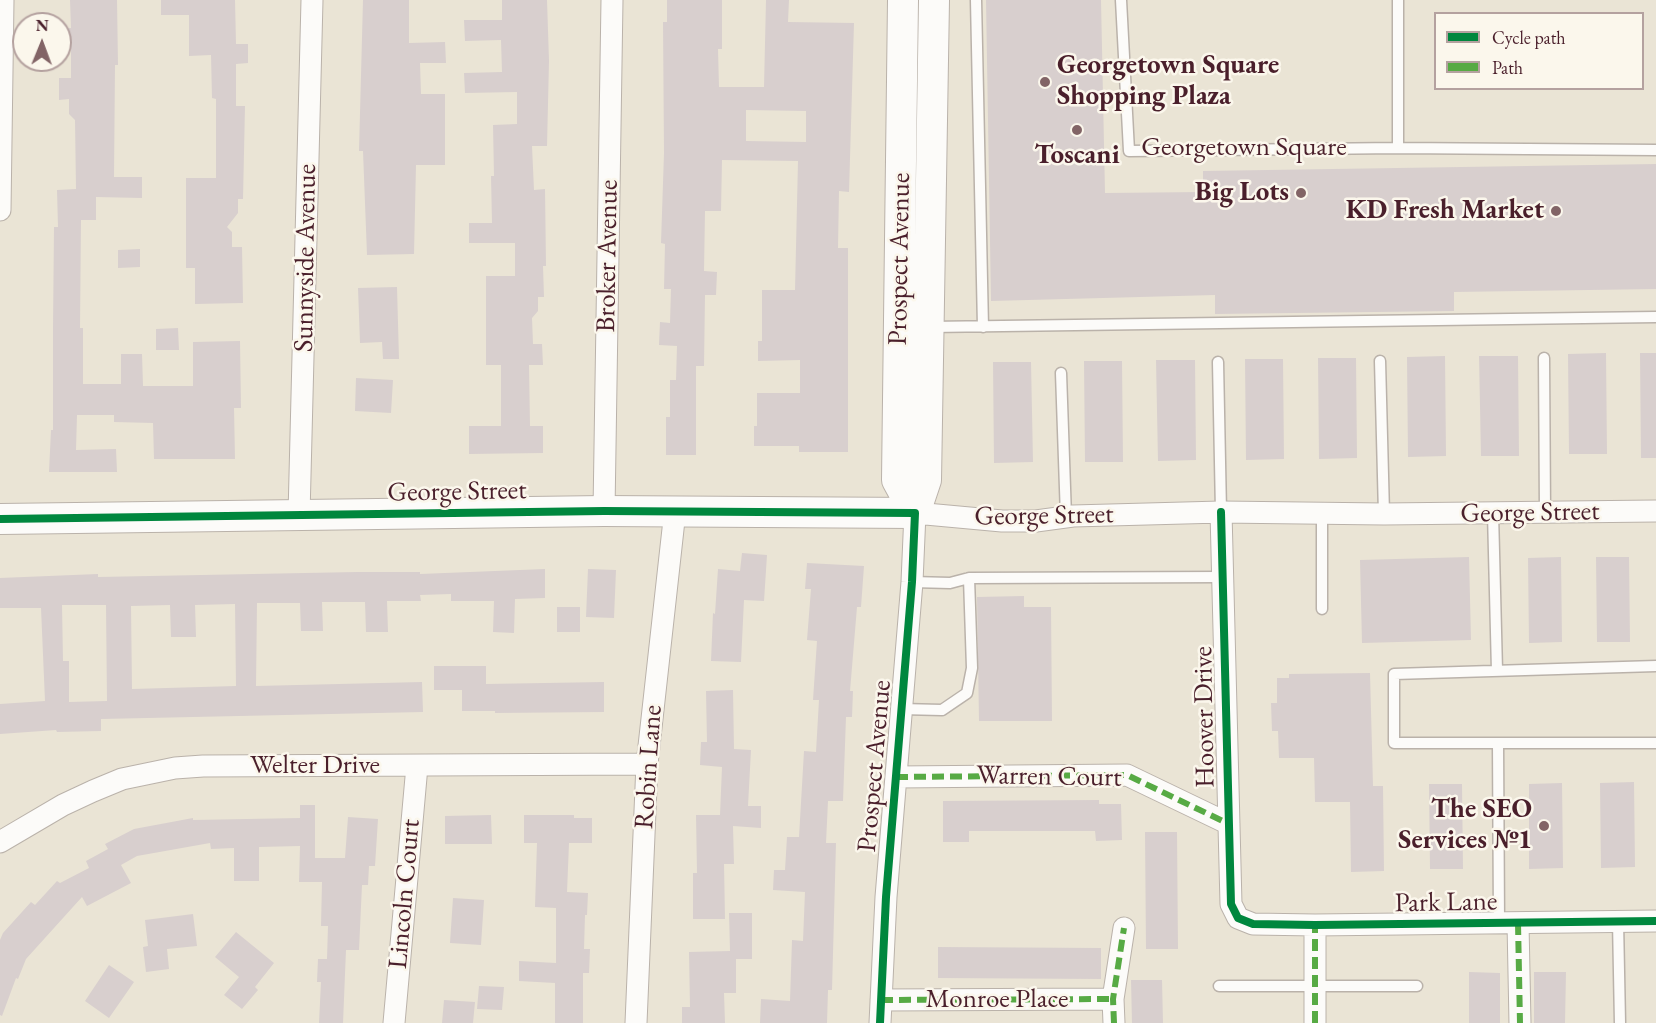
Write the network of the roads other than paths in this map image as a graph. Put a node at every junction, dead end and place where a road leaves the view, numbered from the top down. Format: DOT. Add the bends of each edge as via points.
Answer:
graph roads {
  1 [pos="3,0"];
  2 [pos="312,0"];
  3 [pos="612,0"];
  4 [pos="903,0"];
  5 [pos="934,0"];
  6 [pos="976,0"];
  7 [pos="1121,0"];
  8 [pos="1398,0"];
  9 [pos="1398,148"];
  10 [pos="1656,150"];
  11 [pos="0,210"];
  12 [pos="1656,317"];
  13 [pos="928,327"];
  14 [pos="983,327"];
  15 [pos="1544,358"];
  16 [pos="1380,361"];
  17 [pos="1218,362"];
  18 [pos="1061,373"];
  19 [pos="604,511"];
  20 [pos="675,511"];
  21 [pos="1656,511"];
  22 [pos="1221,512"];
  23 [pos="915,513"];
  24 [pos="1493,513"];
  25 [pos="1545,513"];
  26 [pos="1322,514"];
  27 [pos="1384,514"];
  28 [pos="299,515"];
  29 [pos="1066,517"];
  30 [pos="0,519"];
  31 [pos="1656,523"];
  32 [pos="1223,577"];
  33 [pos="969,578"];
  34 [pos="912,582"];
  35 [pos="1323,609"];
  36 [pos="1656,666"];
  37 [pos="1497,671"];
  38 [pos="901,709"];
  39 [pos="1498,743"];
  40 [pos="1656,743"];
  41 [pos="647,764"];
  42 [pos="417,766"];
  43 [pos="896,777"];
  44 [pos="1229,824"];
  45 [pos="0,842"];
  46 [pos="1238,918"];
  47 [pos="1618,921"];
  48 [pos="1656,921"];
  49 [pos="1509,923"];
  50 [pos="1315,925"];
  51 [pos="1124,928"];
  52 [pos="1219,986"];
  53 [pos="1315,986"];
  54 [pos="1416,986"];
  55 [pos="1113,999"];
  56 [pos="881,1000"];
  57 [pos="394,1023"];
  58 [pos="636,1023"];
  59 [pos="880,1023"];
  60 [pos="1114,1023"];
  61 [pos="1314,1023"];
  62 [pos="1520,1023"];
  63 [pos="1620,1023"];
  1 -- 11 [label="street"];
  2 -- 28 [label="street, Sunnyside Avenue"];
  3 -- 19 [label="street, Broker Avenue"];
  4 -- 23 [label="street, Prospect Avenue" via="897,480"];
  5 -- 13 [label="street, Prospect Avenue"];
  6 -- 14 [label="lane"];
  7 -- 9 [label="lane, Georgetown Square" via="1129,151"];
  8 -- 9 [label="lane"];
  9 -- 10 [label="lane, Georgetown Square"];
  12 -- 14 [label="lane"];
  13 -- 14 [label="lane"];
  13 -- 23 [label="street, Prospect Avenue" via="926,480"];
  15 -- 25 [label="lane"];
  16 -- 27 [label="lane"];
  17 -- 22 [label="lane"];
  18 -- 29 [label="lane"];
  19 -- 20 [label="street, George Street"];
  19 -- 28 [label="street, George Street"];
  20 -- 23 [label="street, George Street"];
  20 -- 41 [label="street, Robin Lane"];
  21 -- 25 [label="street, George Street"];
  21 -- 31 [label="lane"];
  22 -- 26 [label="street, George Street"];
  22 -- 29 [label="street, George Street"];
  22 -- 32 [label="street, Hoover Drive"];
  23 -- 29 [label="street, George Street" via="1002,521"];
  23 -- 34 [label="street, Prospect Avenue"];
  24 -- 25 [label="street, George Street"];
  24 -- 27 [label="street, George Street"];
  24 -- 37 [label="lane"];
  26 -- 27 [label="street, George Street"];
  26 -- 35 [label="lane"];
  28 -- 30 [label="street, George Street"];
  32 -- 33 [label="lane"];
  32 -- 44 [label="street, Hoover Drive"];
  33 -- 34 [label="lane" via="950,583"];
  33 -- 38 [label="lane" via="972,668 967,693 942,710"];
  34 -- 38 [label="street, Prospect Avenue"];
  36 -- 37 [label="lane"];
  37 -- 39 [label="lane" via="1394,674 1394,743"];
  38 -- 43 [label="street, Prospect Avenue"];
  39 -- 40 [label="lane"];
  39 -- 49 [label="lane"];
  41 -- 42 [label="street, Welter Drive"];
  41 -- 58 [label="street, Robin Lane"];
  42 -- 45 [label="street, Welter Drive" via="203,766 150,772 93,790"];
  42 -- 57 [label="street, Lincoln Court"];
  43 -- 44 [label="street, Warren Court" via="1127,775"];
  43 -- 56 [label="street, Prospect Avenue"];
  44 -- 46 [label="street, Hoover Drive" via="1231,904"];
  46 -- 50 [label="street, Park Lane" via="1253,924"];
  47 -- 48 [label="street, Park Lane"];
  47 -- 49 [label="street, Park Lane"];
  47 -- 63 [label="lane"];
  49 -- 50 [label="street, Park Lane"];
  49 -- 62 [label="street"];
  50 -- 53 [label="street"];
  51 -- 55 [label="street"];
  52 -- 53 [label="lane"];
  53 -- 54 [label="lane"];
  53 -- 61 [label="street"];
  55 -- 56 [label="street, Monroe Place"];
  55 -- 60 [label="street"];
  56 -- 59 [label="street, Prospect Avenue"];
}
